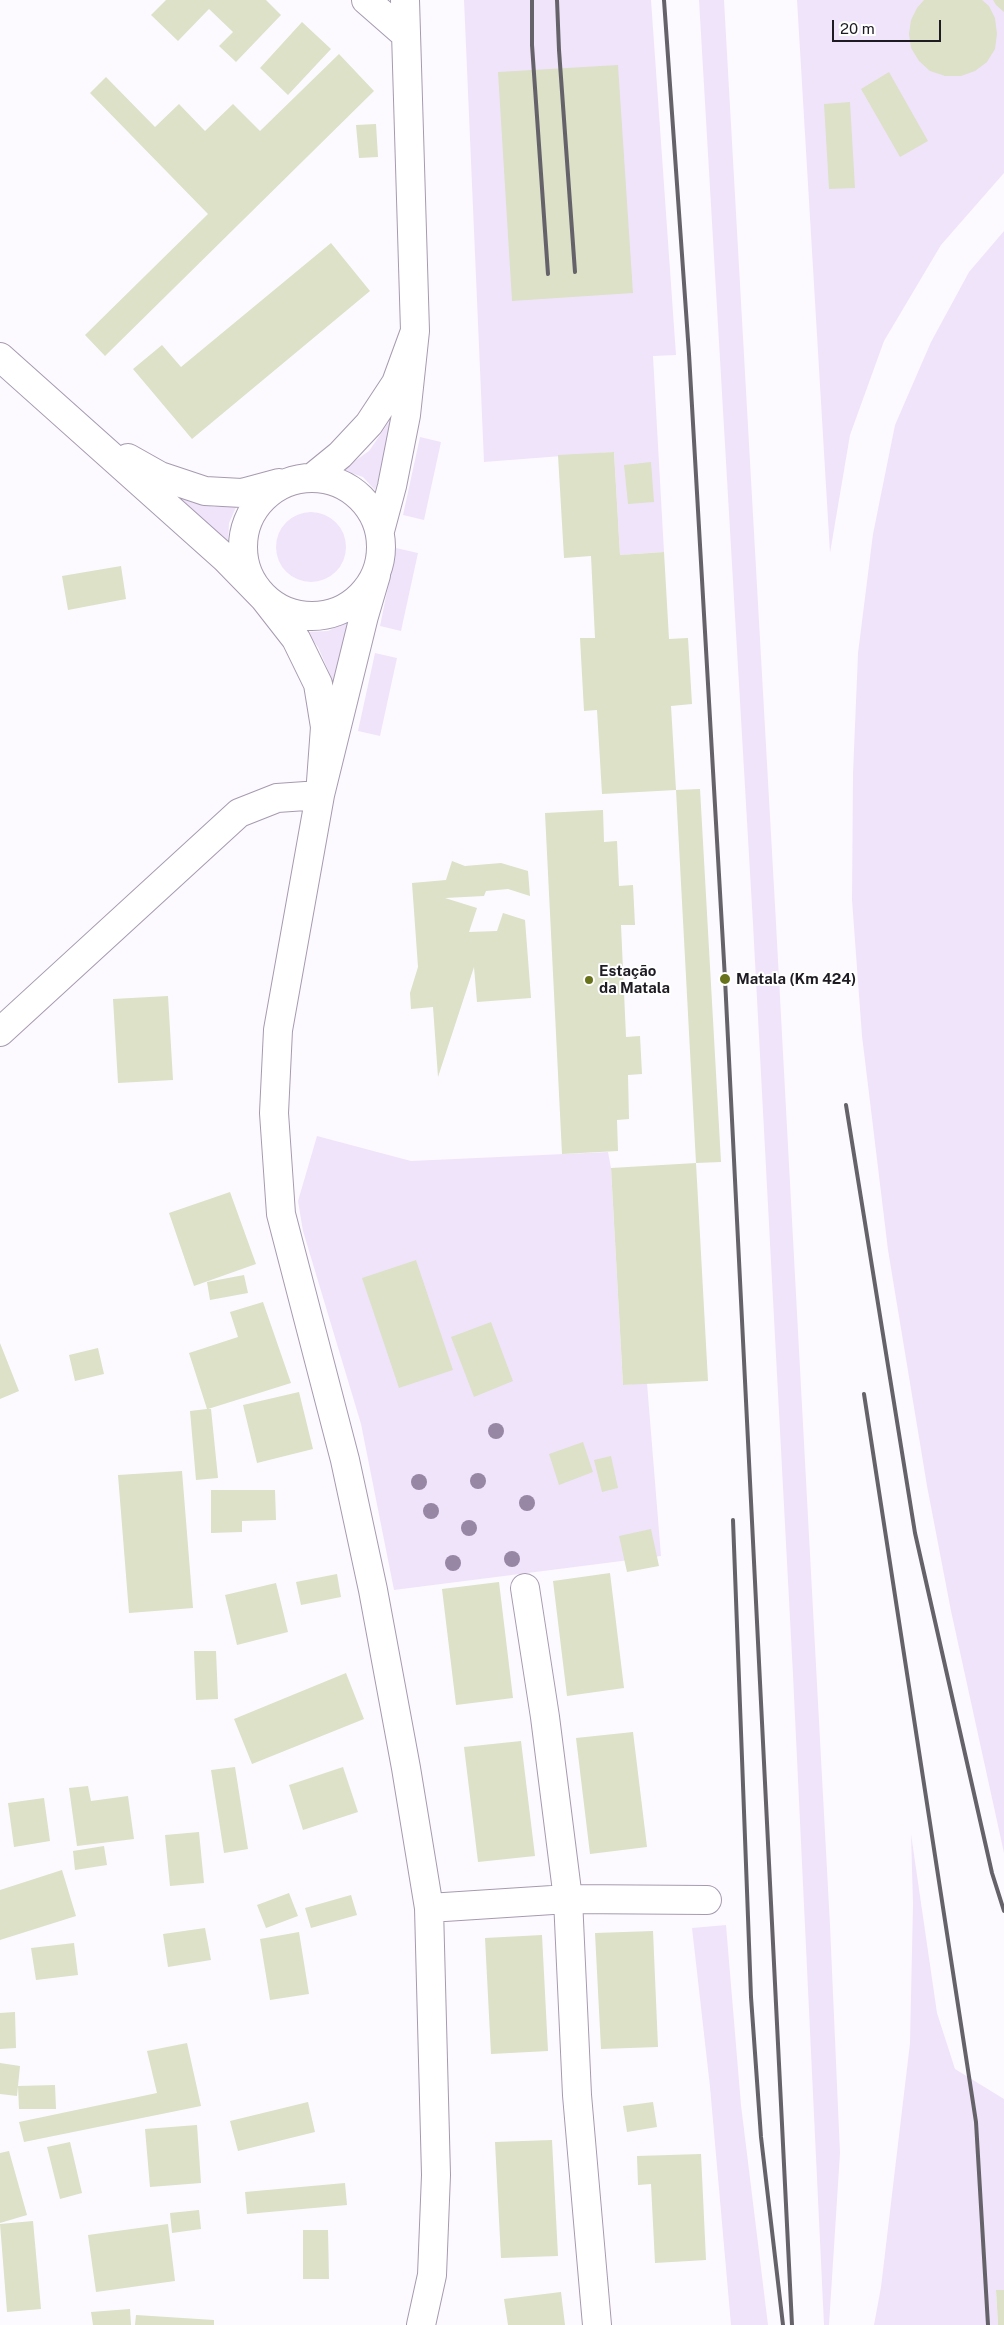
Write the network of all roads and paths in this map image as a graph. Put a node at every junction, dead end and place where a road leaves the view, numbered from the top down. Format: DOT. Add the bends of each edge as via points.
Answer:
graph roads {
  1 [pos="366,0"];
  2 [pos="405,0"];
  3 [pos="406,36"];
  4 [pos="415,331"];
  5 [pos="0,357"];
  6 [pos="92,438"];
  7 [pos="301,479"];
  8 [pos="380,531"];
  9 [pos="376,575"];
  10 [pos="264,598"];
  11 [pos="320,795"];
  12 [pos="0,1032"];
  13 [pos="525,1588"];
  14 [pos="568,1899"];
  15 [pos="707,1900"];
  16 [pos="428,1908"];
  17 [pos="421,2325"];
  18 [pos="597,2325"];
  1 -- 3 [label="street"];
  2 -- 3 [label="street"];
  3 -- 4 [label="street"];
  4 -- 7 [label="street" via="396,383 369,424 340,455"];
  4 -- 8 [label="street" via="406,415"];
  5 -- 6 [label="street"];
  6 -- 7 [label="street" via="160,476 205,491 242,493"];
  6 -- 10 [label="street" via="225,558"];
  7 -- 8 [label="street" via="337,481 357,493 372,510"];
  7 -- 10 [label="street" via="269,492 253,510 244,532 243,556 250,578"];
  8 -- 9 [label="street" via="382,554"];
  9 -- 10 [label="street" via="365,594 348,608 326,616 282,611"];
  9 -- 11 [label="street"];
  10 -- 11 [label="street" via="296,639 318,684 325,727"];
  11 -- 12 [label="street" via="277,798 239,813"];
  11 -- 16 [label="street" via="278,1030 274,1114 281,1214 345,1460 365,1553 406,1768"];
  13 -- 14 [label="street"];
  14 -- 15 [label="street"];
  14 -- 16 [label="street"];
  14 -- 18 [label="street" via="577,2095"];
  16 -- 17 [label="street" via="436,2175 432,2276"];
}
